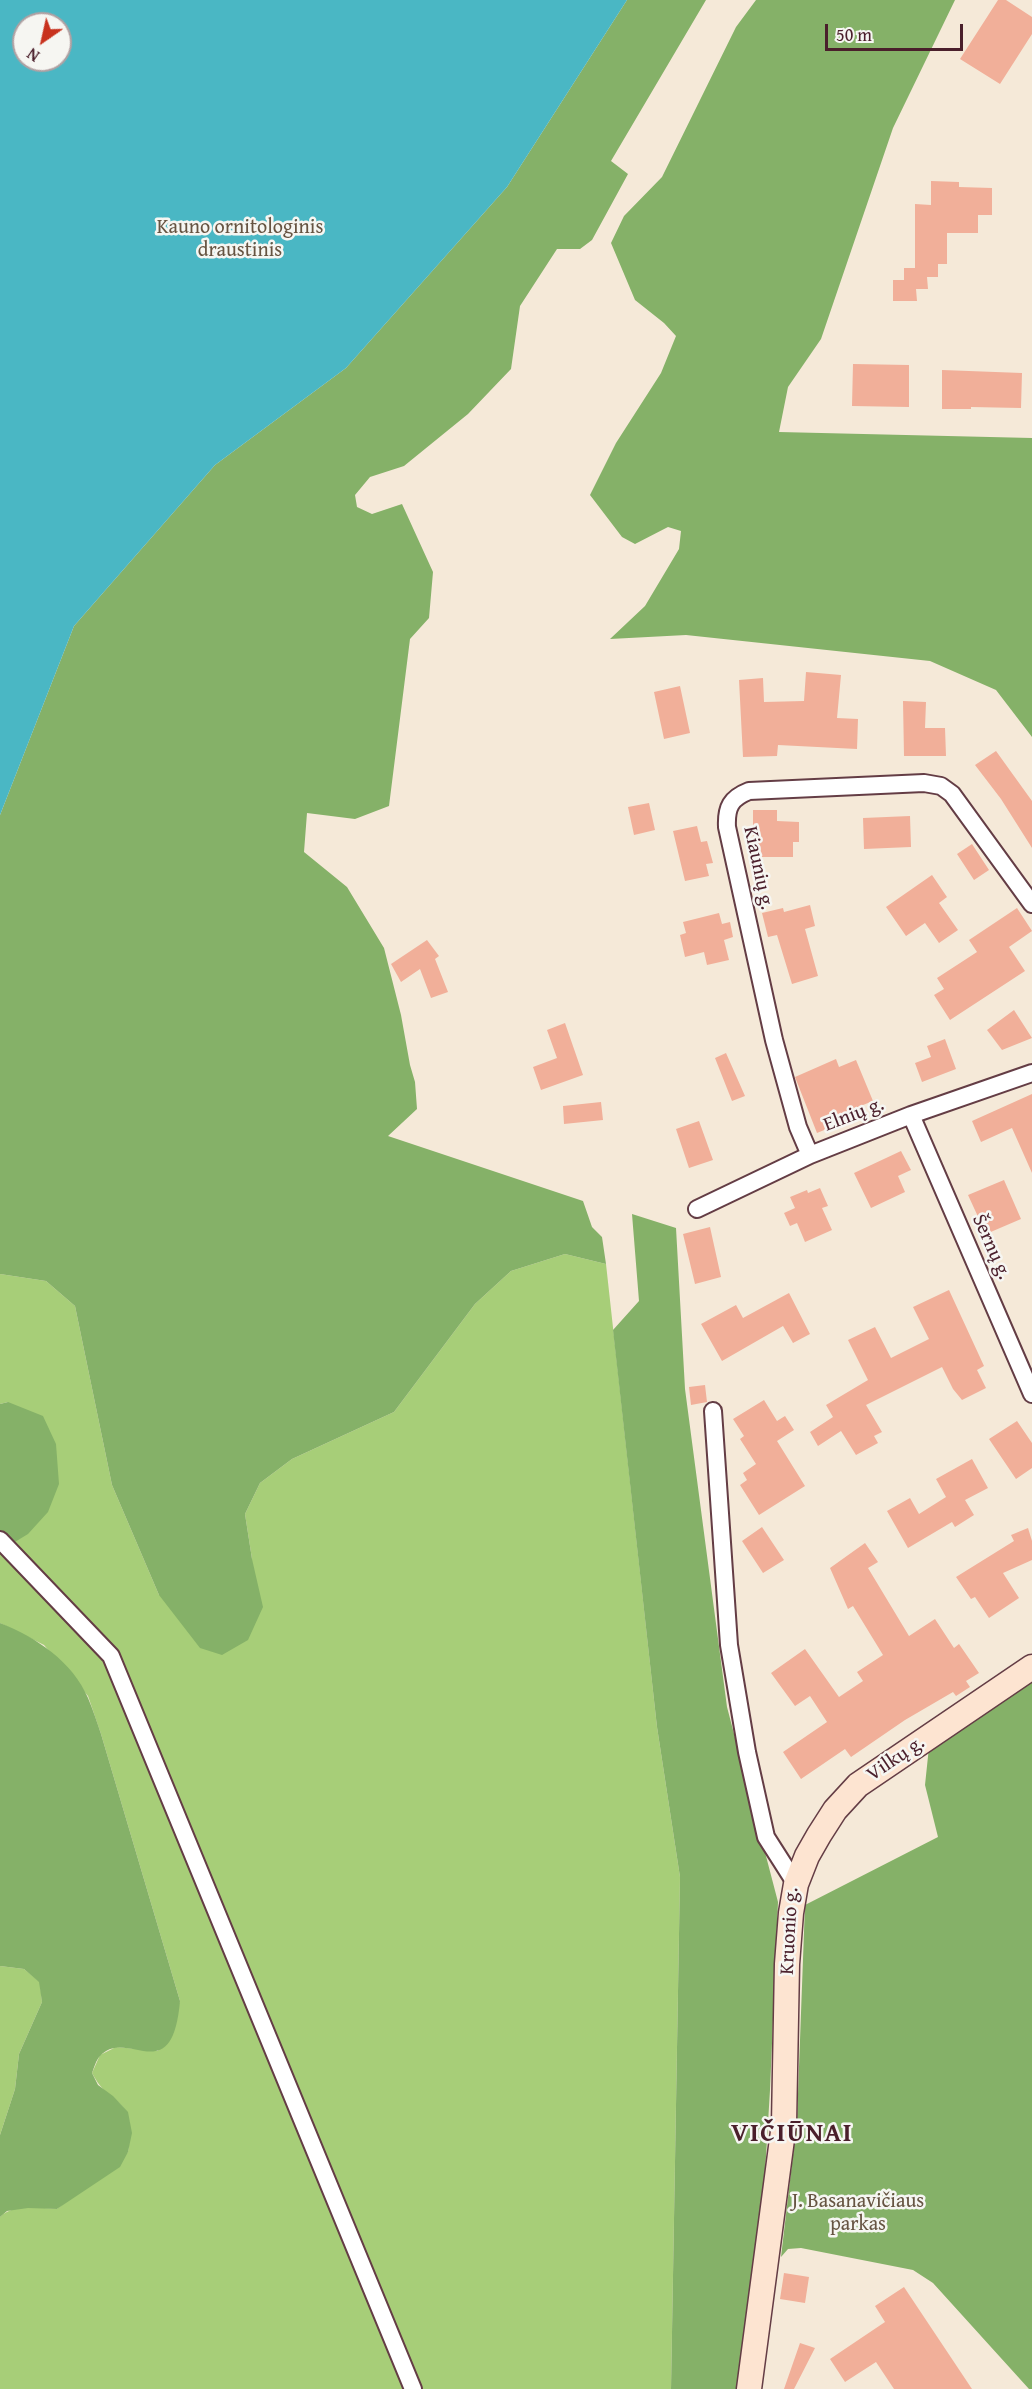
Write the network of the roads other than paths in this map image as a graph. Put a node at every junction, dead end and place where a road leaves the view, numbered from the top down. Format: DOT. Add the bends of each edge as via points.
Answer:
graph roads {
  1 [pos="1032,904"];
  2 [pos="1032,1073"];
  3 [pos="911,1115"];
  4 [pos="810,1155"];
  5 [pos="696,1209"];
  6 [pos="1032,1394"];
  7 [pos="713,1411"];
  8 [pos="0,1540"];
  9 [pos="1032,1667"];
  10 [pos="796,1884"];
  11 [pos="413,2389"];
  12 [pos="750,2389"];
  1 -- 4 [label="street, Kiaunių g." via="952,794 941,786 924,783 749,790 731,802 726,812 727,827 774,1040 798,1127"];
  2 -- 3 [label="street, Elnių g."];
  3 -- 4 [label="street, Elnių g."];
  3 -- 6 [label="street, Šernų g."];
  4 -- 5 [label="street, Elnių g."];
  7 -- 10 [label="street, Kruonio g." via="729,1645 747,1752 766,1838"];
  8 -- 11 [label="street" via="111,1656"];
  9 -- 10 [label="street, Vilkų g." via="858,1785 819,1834"];
  10 -- 12 [label="street, Kruonio g." via="788,1964 784,2124"];
}
